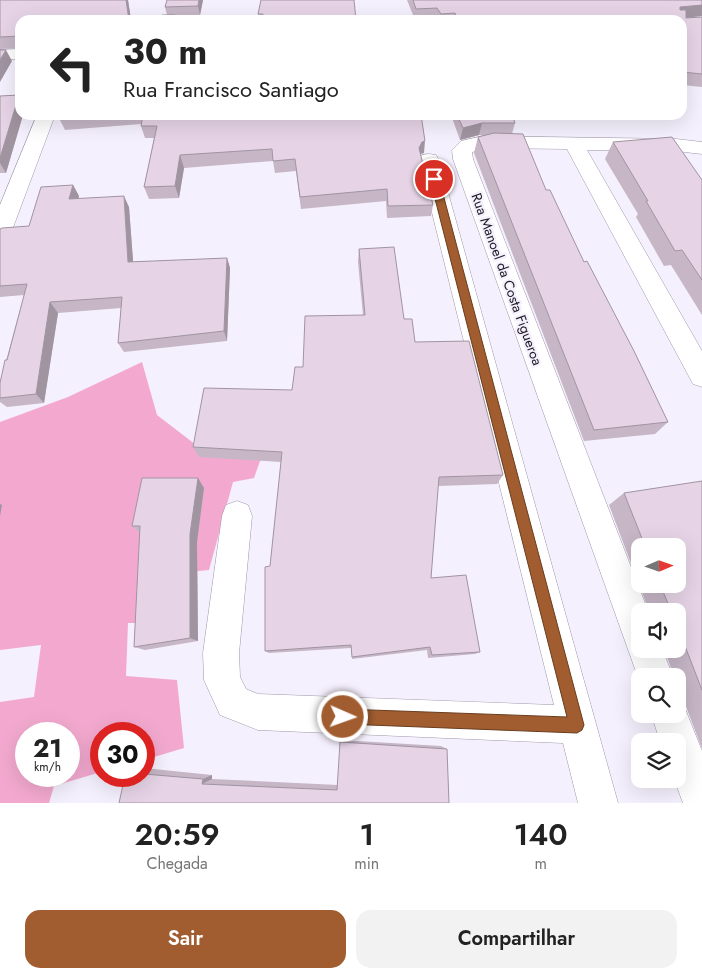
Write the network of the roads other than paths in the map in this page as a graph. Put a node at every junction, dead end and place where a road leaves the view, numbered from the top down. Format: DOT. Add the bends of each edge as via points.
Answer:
graph roads {
  1 [pos="15,54"];
  2 [pos="0,55"];
  3 [pos="44,120"];
  4 [pos="572,143"];
  5 [pos="702,148"];
  6 [pos="429,160"];
  7 [pos="0,233"];
  8 [pos="702,376"];
  9 [pos="237,516"];
  10 [pos="631,611"];
  11 [pos="672,723"];
  12 [pos="577,725"];
  13 [pos="702,802"];
  14 [pos="598,803"];
  1 -- 2 [label="street"];
  3 -- 7 [label="street"];
  4 -- 5 [label="street, Rua Manoel da Costa Figueroa"];
  4 -- 8 [label="street"];
  4 -- 10 [label="street, Rua Manoel da Costa Figueroa" via="474,143 462,150"];
  6 -- 12 [label="street"];
  9 -- 12 [label="street" via="221,653 222,680 233,702 258,712 276,714"];
  11 -- 13 [label="street"];
  12 -- 14 [label="street"];
}
